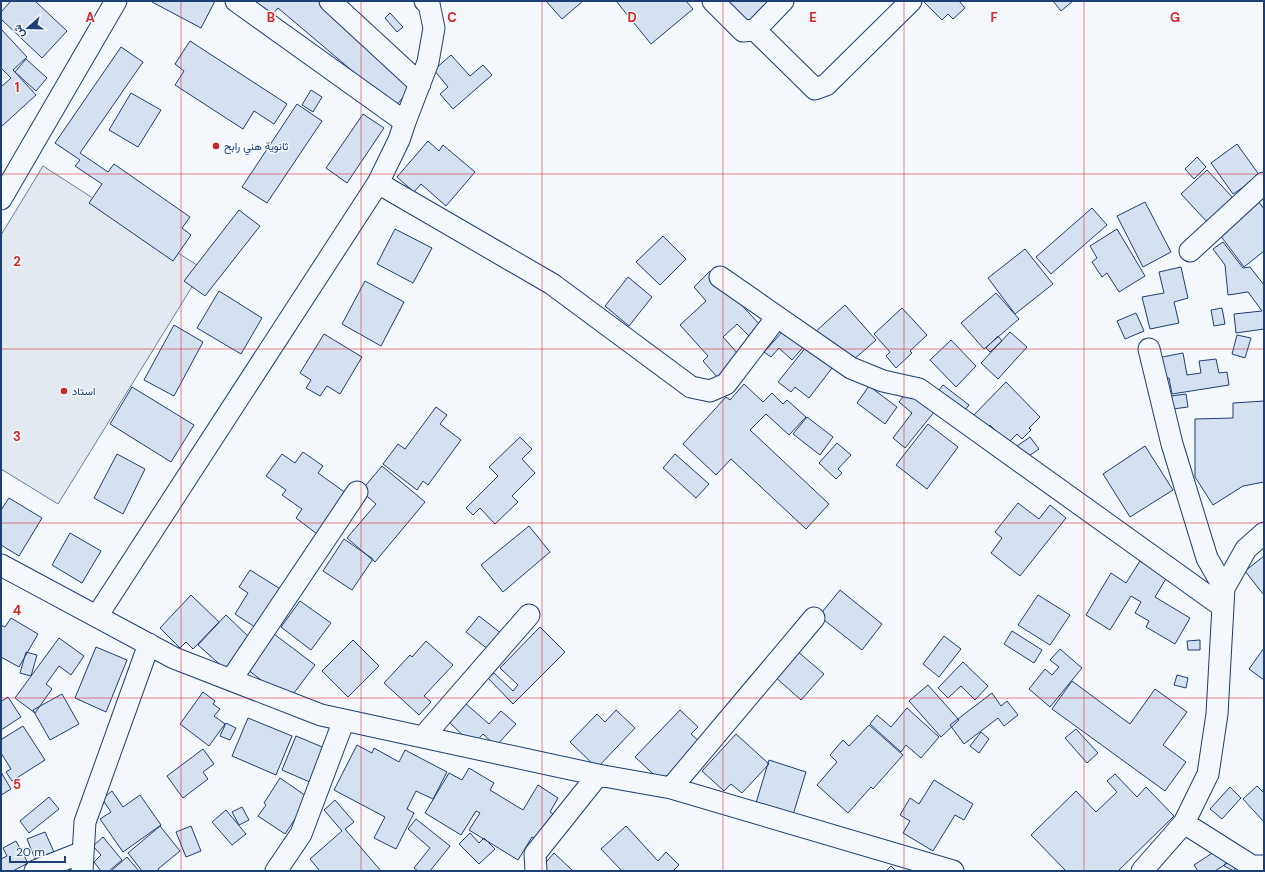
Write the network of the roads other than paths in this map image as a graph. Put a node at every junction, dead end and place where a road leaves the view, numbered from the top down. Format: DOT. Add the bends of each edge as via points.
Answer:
graph roads {
  1 [pos="116,1"];
  2 [pos="236,1"];
  3 [pos="330,1"];
  4 [pos="425,1"];
  5 [pos="713,1"];
  6 [pos="784,1"];
  7 [pos="911,1"];
  8 [pos="755,30"];
  9 [pos="420,84"];
  10 [pos="405,122"];
  11 [pos="378,183"];
  12 [pos="1264,184"];
  13 [pos="1,199"];
  14 [pos="1190,251"];
  15 [pos="720,277"];
  16 [pos="778,316"];
  17 [pos="1150,348"];
  18 [pos="357,492"];
  19 [pos="1264,533"];
  20 [pos="1,565"];
  21 [pos="1223,598"];
  22 [pos="529,615"];
  23 [pos="97,616"];
  24 [pos="814,618"];
  25 [pos="149,644"];
  26 [pos="231,680"];
  27 [pos="344,720"];
  28 [pos="423,737"];
  29 [pos="598,775"];
  30 [pos="671,788"];
  31 [pos="1184,823"];
  32 [pos="83,861"];
  33 [pos="1264,866"];
  34 [pos="35,871"];
  35 [pos="276,871"];
  36 [pos="536,871"];
  37 [pos="953,871"];
  38 [pos="1142,871"];
  1 -- 13 [label="street"];
  2 -- 10 [label="street"];
  3 -- 9 [label="street"];
  4 -- 9 [label="street" via="429,4 434,28 428,62"];
  5 -- 8 [label="street" via="742,31"];
  6 -- 8 [label="street"];
  7 -- 8 [label="street" via="826,85 815,89"];
  9 -- 10 [label="street"];
  10 -- 11 [label="street"];
  11 -- 16 [label="street" via="552,284 691,387 710,391 726,384"];
  11 -- 23 [label="street"];
  12 -- 14 [label="street"];
  15 -- 16 [label="street"];
  16 -- 21 [label="street" via="851,368 883,381 919,389"];
  17 -- 21 [label="street" via="1172,444 1207,558"];
  18 -- 26 [label="street"];
  19 -- 21 [label="street" via="1246,549"];
  20 -- 23 [label="street"];
  21 -- 31 [label="street" via="1217,714 1208,774"];
  22 -- 28 [label="street"];
  23 -- 25 [label="street"];
  24 -- 30 [label="street"];
  25 -- 26 [label="street" via="174,658"];
  25 -- 32 [label="street" via="85,822"];
  26 -- 27 [label="street" via="321,715"];
  27 -- 28 [label="street"];
  27 -- 35 [label="street" via="301,834"];
  28 -- 29 [label="street"];
  29 -- 30 [label="street"];
  29 -- 36 [label="street" via="535,854"];
  30 -- 37 [label="street"];
  31 -- 33 [label="street" via="1252,866"];
  31 -- 38 [label="street"];
  32 -- 34 [label="street"];
}
